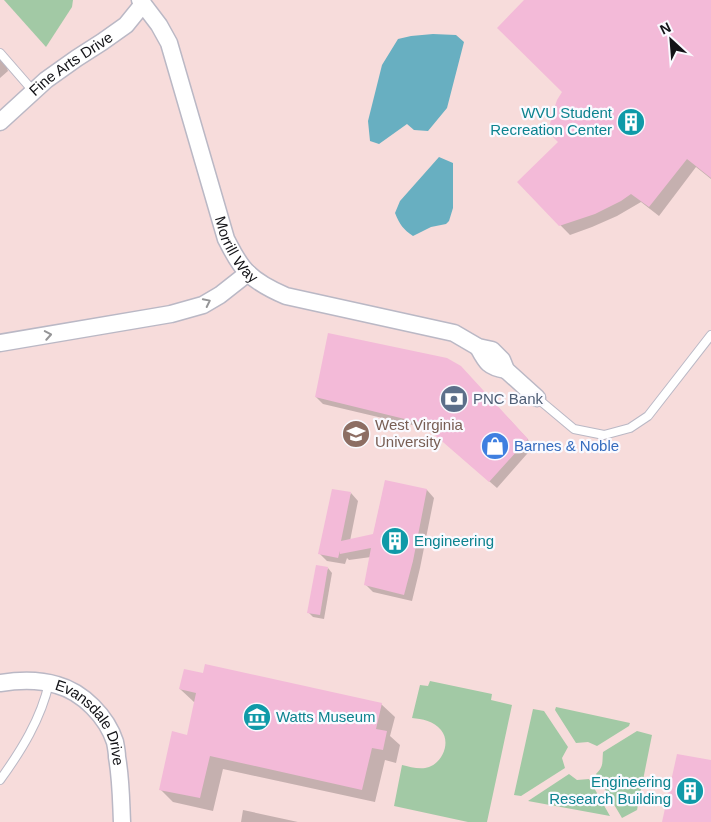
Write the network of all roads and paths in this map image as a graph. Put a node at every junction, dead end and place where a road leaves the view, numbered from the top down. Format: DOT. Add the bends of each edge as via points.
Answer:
graph roads {
  1 [pos="145,1"];
  2 [pos="0,53"];
  3 [pos="34,92"];
  4 [pos="0,122"];
  5 [pos="248,273"];
  6 [pos="711,335"];
  7 [pos="0,344"];
  8 [pos="537,398"];
  9 [pos="0,683"];
  10 [pos="49,683"];
  11 [pos="0,780"];
  12 [pos="122,822"];
  1 -- 3 [label="street, Fine Arts Drive" via="126,25 46,80"];
  1 -- 5 [label="street, Morrill Way" via="169,43 226,238"];
  2 -- 3 [label="lane"];
  3 -- 4 [label="street, Fine Arts Drive"];
  7 -- 5 [label="street, one-way" via="171,314 202,305"];
  5 -- 8 [label="street, Morrill Way" via="286,296 454,333 478,347 494,368 506,370"];
  6 -- 8 [label="lane" via="648,416 630,428 604,435 574,429"];
  9 -- 10 [label="street, Evansdale Drive" via="30,680"];
  10 -- 11 [label="lane" via="39,716"];
  10 -- 12 [label="street, Evansdale Drive" via="75,693 95,709 107,725 115,742 120,774"];
}
